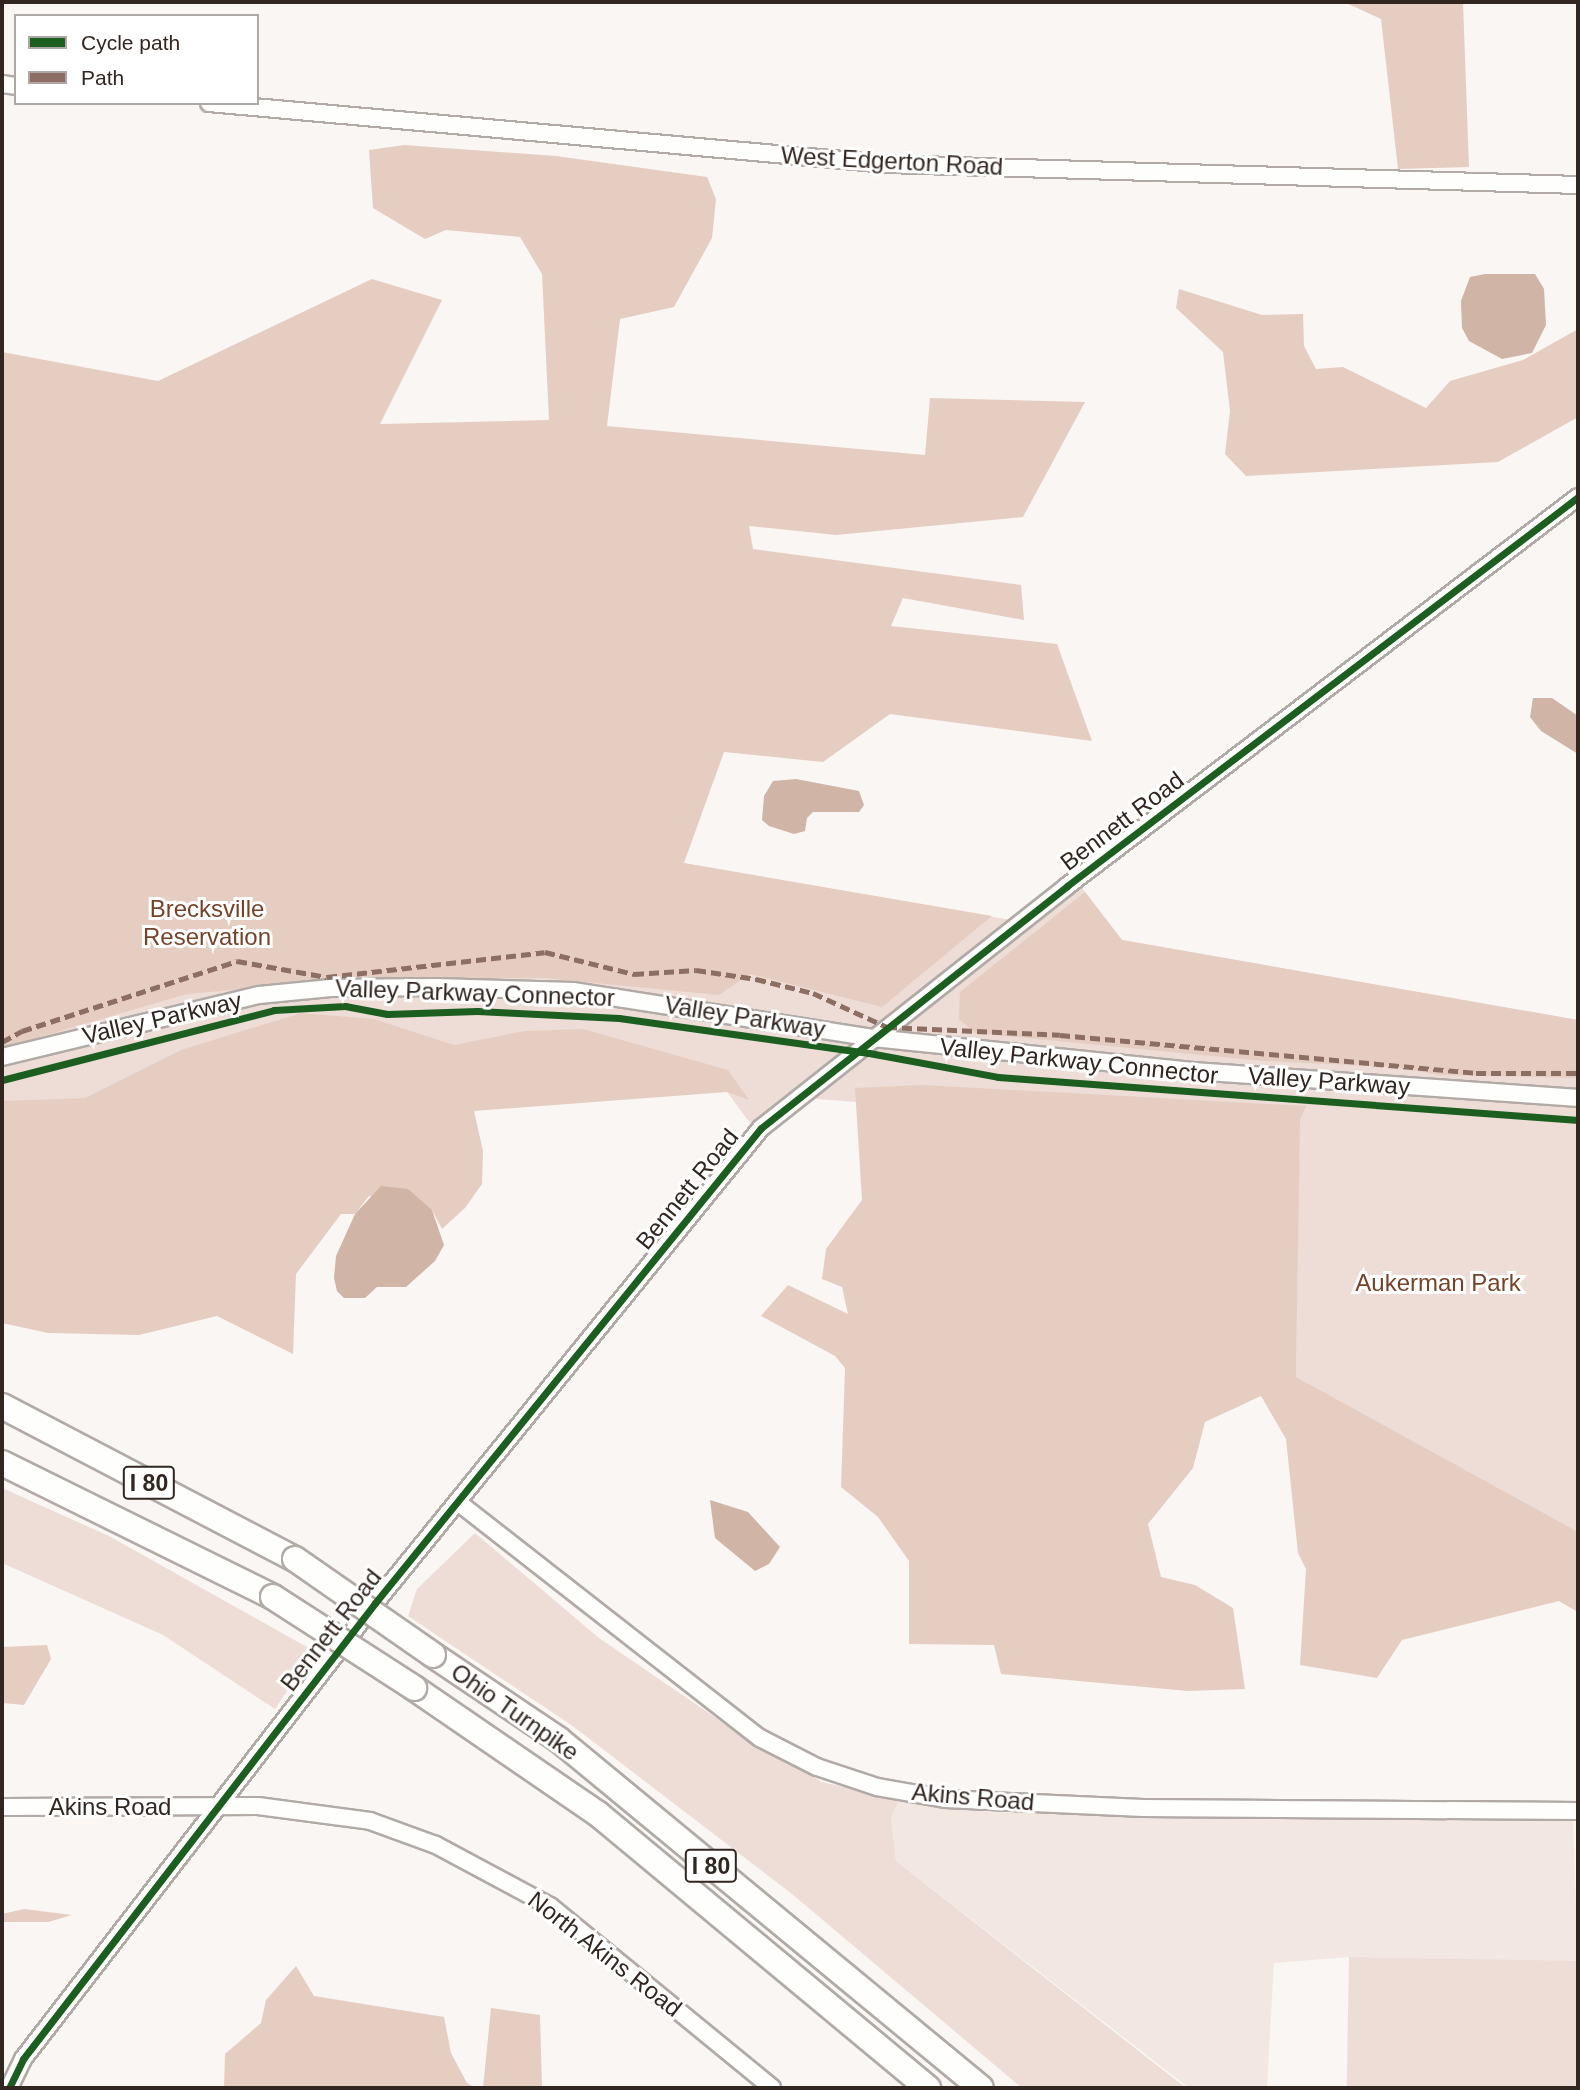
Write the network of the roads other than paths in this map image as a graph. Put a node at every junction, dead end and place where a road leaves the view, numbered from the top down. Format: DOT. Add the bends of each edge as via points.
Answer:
graph roads {
  1 [pos="231,105"];
  2 [pos="1578,186"];
  3 [pos="1578,497"];
  4 [pos="874,1038"];
  5 [pos="2,1057"];
  6 [pos="1578,1098"];
  7 [pos="2,1406"];
  8 [pos="2,1464"];
  9 [pos="459,1503"];
  10 [pos="219,1806"];
  11 [pos="2,1807"];
  12 [pos="1578,1811"];
  13 [pos="9,2088"];
  14 [pos="772,2088"];
  15 [pos="928,2088"];
  16 [pos="981,2088"];
  1 -- 2 [label="street, West Edgerton Road" via="887,164"];
  3 -- 4 [label="street, Bennett Road"];
  4 -- 5 [label="street, Valley Parkway" via="573,991 331,988 259,995"];
  4 -- 6 [label="street, Valley Parkway" via="1194,1071"];
  4 -- 9 [label="street, Bennett Road" via="761,1128"];
  7 -- 16 [label="highway, Ohio Turnpike / I 80, bridge" via="295,1559 558,1740"];
  8 -- 15 [label="highway, Ohio Turnpike / I 80, bridge" via="273,1597 414,1688 598,1814"];
  9 -- 10 [label="street, Bennett Road" via="375,1603"];
  9 -- 12 [label="street, Akins Road" via="760,1738 817,1768 877,1787 945,1799 1143,1808"];
  10 -- 11 [label="street, Akins Road"];
  10 -- 13 [label="street, Bennett Road" via="23,2059"];
  10 -- 14 [label="street, North Akins Road" via="258,1806 370,1822 436,1845 500,1876 572,1924"];
}
